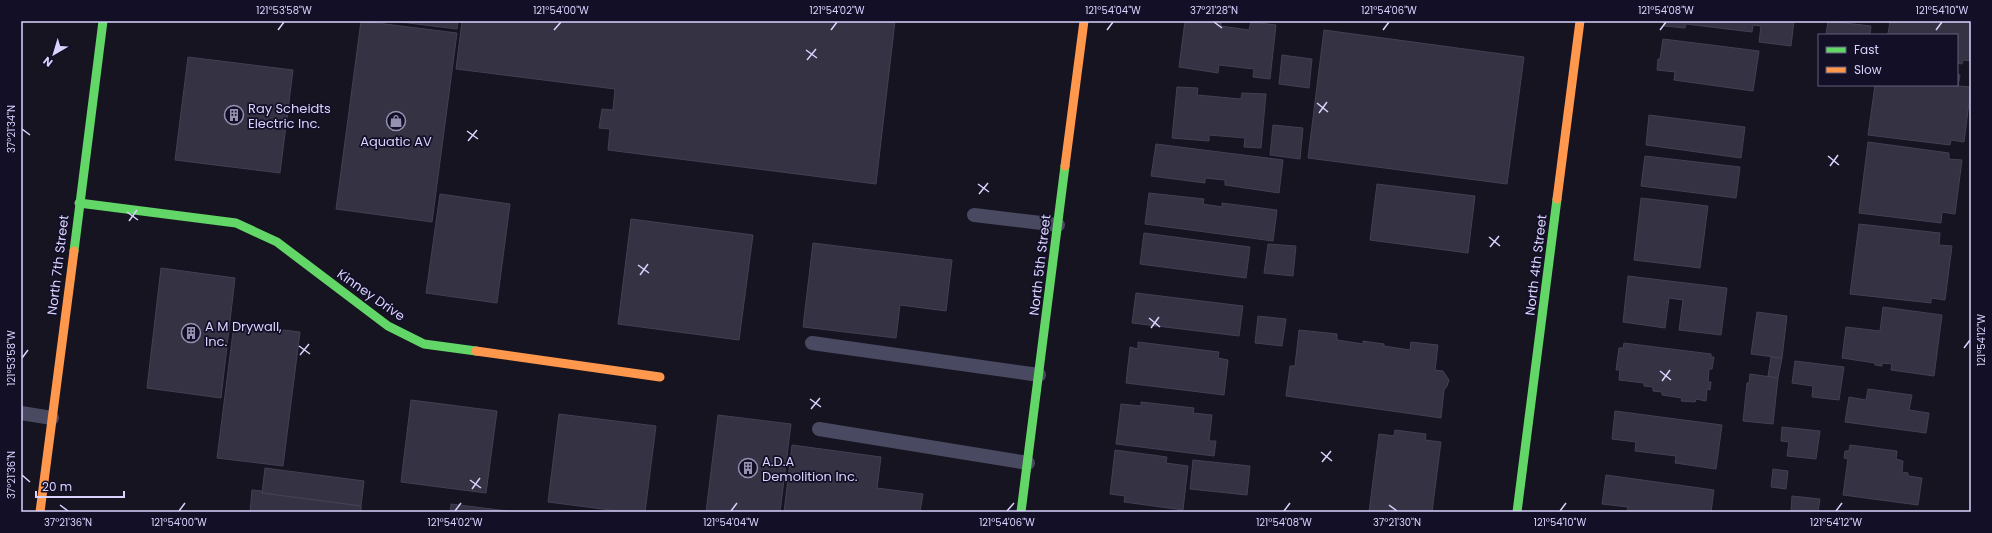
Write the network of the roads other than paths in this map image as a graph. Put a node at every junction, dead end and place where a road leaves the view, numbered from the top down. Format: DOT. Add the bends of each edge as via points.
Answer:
graph roads {
  1 [pos="103,21"];
  2 [pos="1084,21"];
  3 [pos="1580,21"];
  4 [pos="79,203"];
  5 [pos="974,215"];
  6 [pos="1058,225"];
  7 [pos="812,343"];
  8 [pos="1039,375"];
  9 [pos="660,376"];
  10 [pos="21,413"];
  11 [pos="52,418"];
  12 [pos="819,429"];
  13 [pos="1028,463"];
  14 [pos="40,512"];
  15 [pos="1021,512"];
  16 [pos="1517,512"];
  1 -- 4 [label="street, North 7th Street"];
  2 -- 6 [label="street, North 5th Street"];
  3 -- 16 [label="street, North 4th Street"];
  4 -- 9 [label="street, Kinney Drive" via="236,223 277,242 388,326 424,344"];
  4 -- 11 [label="street, North 7th Street"];
  5 -- 6 [label="lane"];
  6 -- 8 [label="street, North 5th Street"];
  7 -- 8 [label="lane"];
  8 -- 13 [label="street, North 5th Street"];
  10 -- 11 [label="lane"];
  11 -- 14 [label="street, North 7th Street"];
  12 -- 13 [label="lane"];
  13 -- 15 [label="street, North 5th Street"];
}
